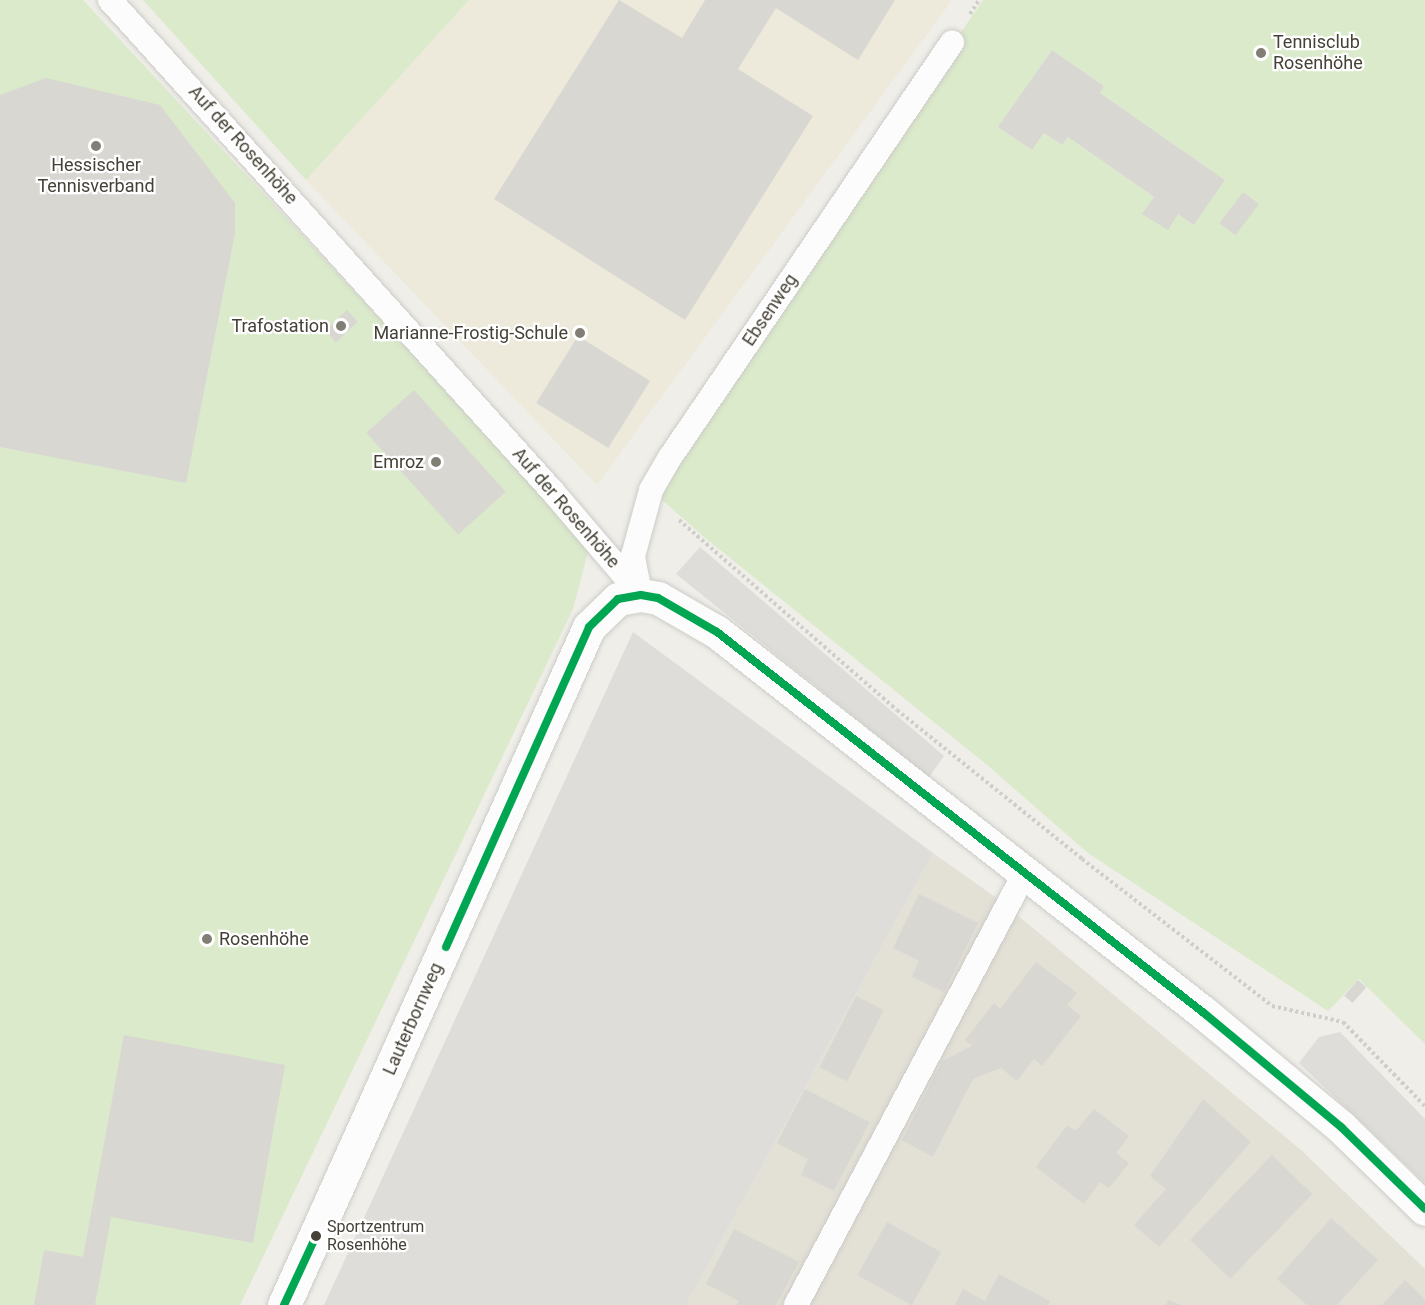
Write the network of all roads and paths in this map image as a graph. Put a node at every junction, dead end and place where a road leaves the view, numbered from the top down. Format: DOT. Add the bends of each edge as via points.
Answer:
graph roads {
  1 [pos="110,0"];
  2 [pos="952,43"];
  3 [pos="650,495"];
  4 [pos="641,595"];
  5 [pos="1025,873"];
  6 [pos="1425,1106"];
  7 [pos="1425,1209"];
  8 [pos="284,1305"];
  9 [pos="796,1305"];
  1 -- 4 [label="lane, Auf der Rosenhöhe"];
  2 -- 3 [label="lane, Ebsenweg" via="671,456"];
  3 -- 4 [label="lane, Ebsenweg" via="633,556"];
  3 -- 6 [label="path" via="897,710 1082,859 1272,1006 1343,1022"];
  4 -- 5 [label="street" via="658,598 717,632"];
  4 -- 8 [label="street, Lauterbornweg" via="618,599 589,627"];
  5 -- 7 [label="street" via="1341,1127"];
  5 -- 9 [label="lane"];
}
